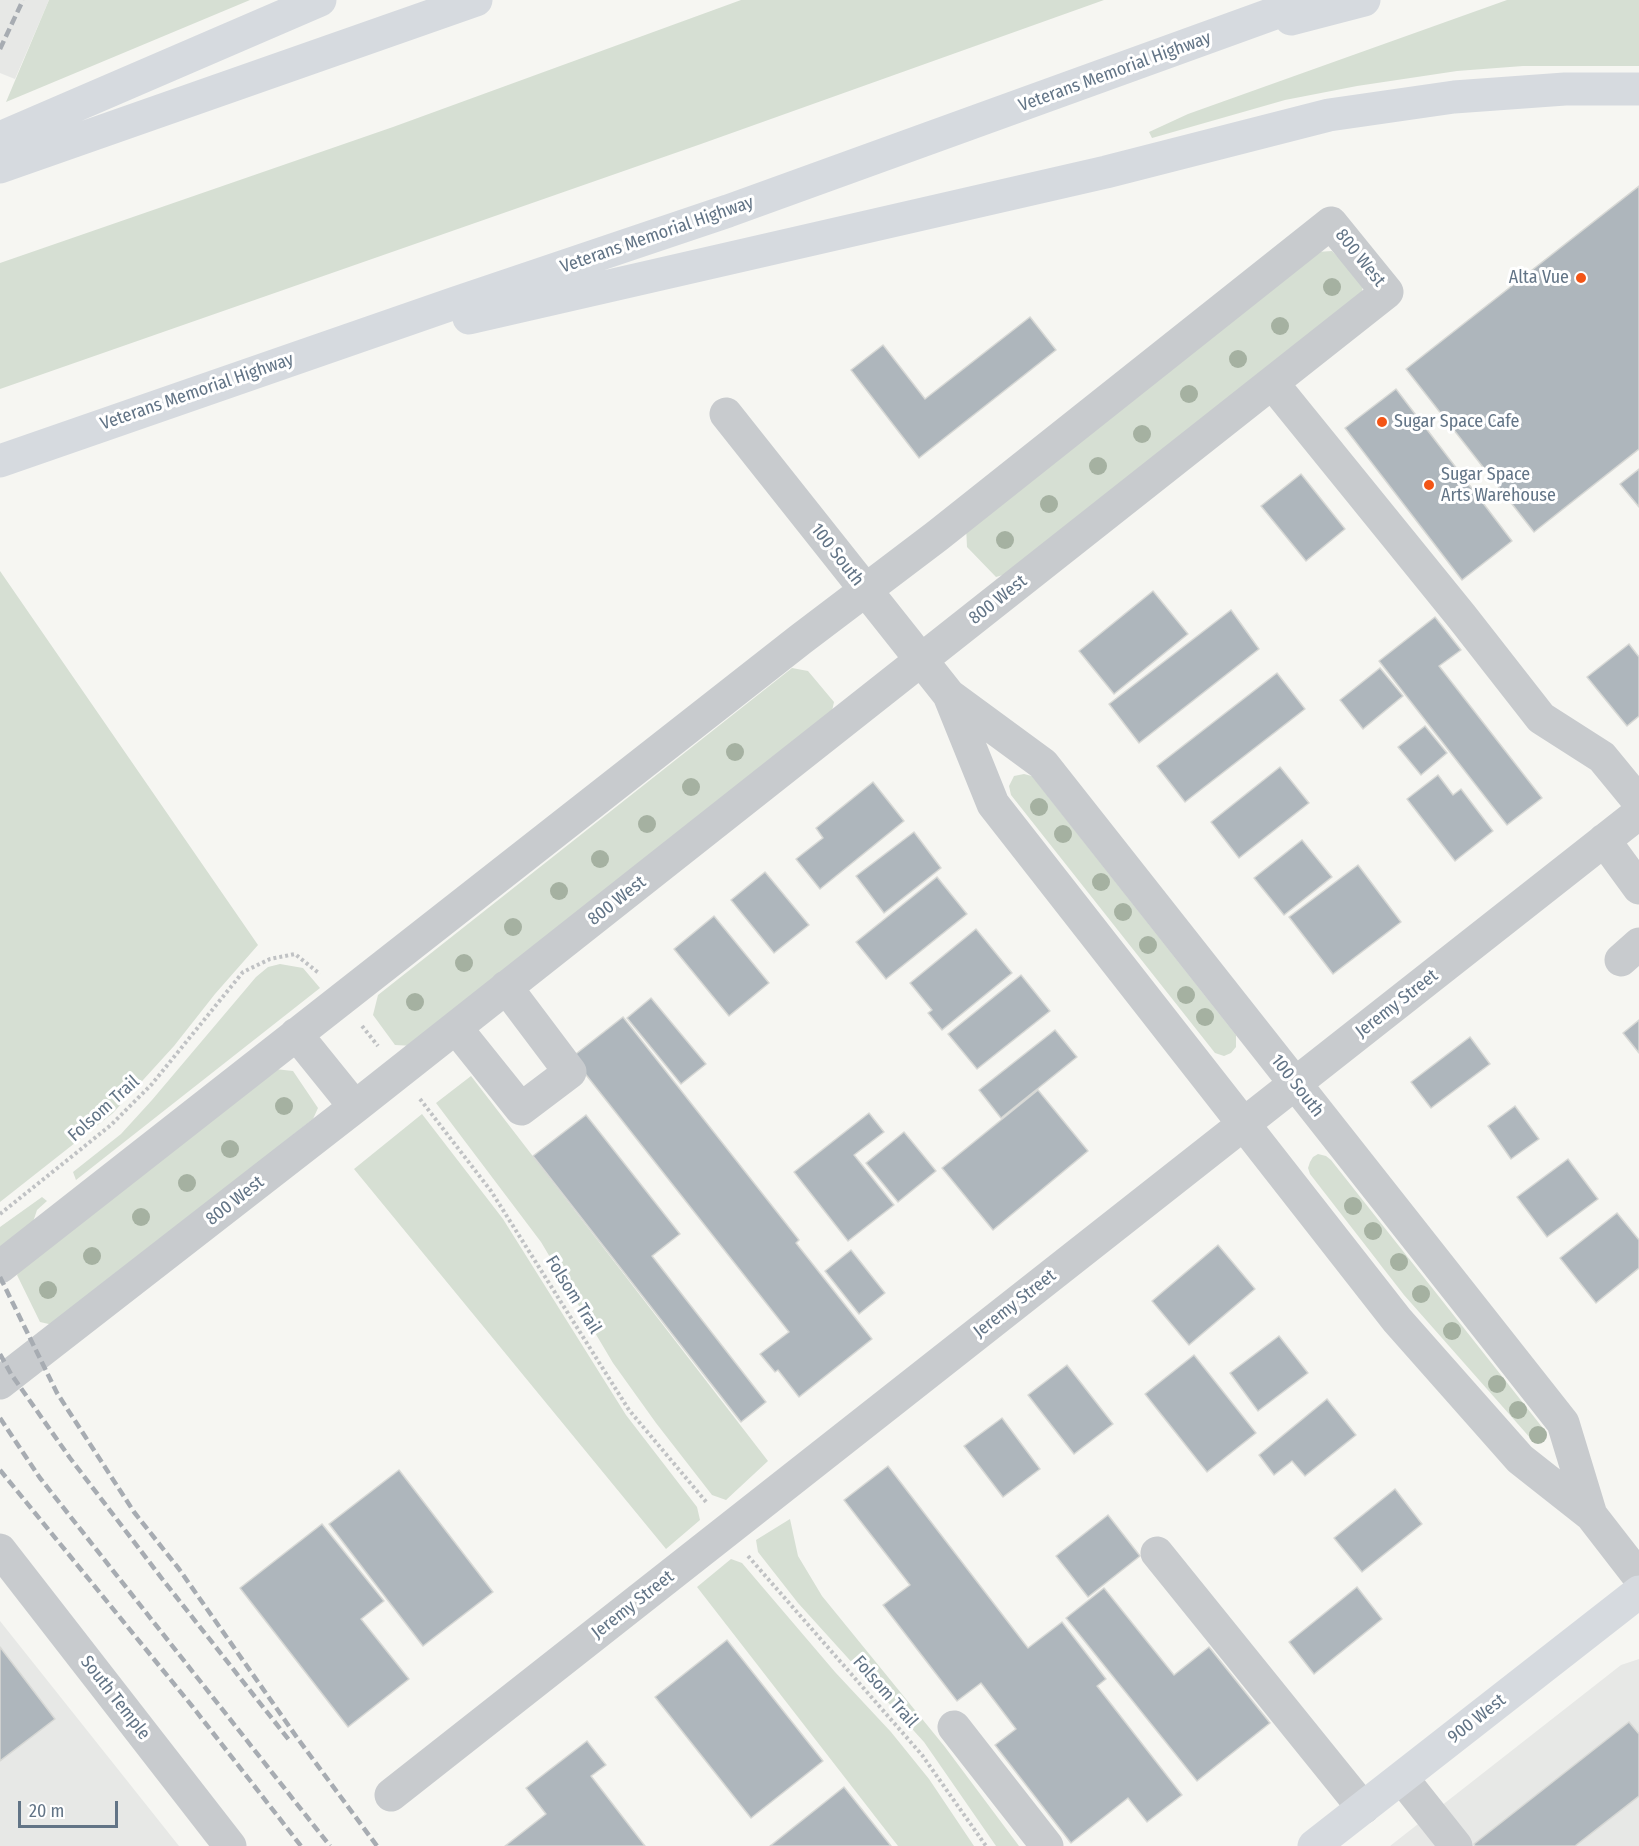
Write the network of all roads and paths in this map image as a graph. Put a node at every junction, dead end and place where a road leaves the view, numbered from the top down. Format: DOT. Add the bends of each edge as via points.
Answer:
graph roads {
  1 [pos="320,0"];
  2 [pos="476,0"];
  3 [pos="1311,0"];
  4 [pos="1364,0"];
  5 [pos="1176,50"];
  6 [pos="1639,89"];
  7 [pos="12,148"];
  8 [pos="295,358"];
  9 [pos="1273,384"];
  10 [pos="726,414"];
  11 [pos="0,461"];
  12 [pos="865,590"];
  13 [pos="922,661"];
  14 [pos="949,695"];
  15 [pos="1639,802"];
  16 [pos="1639,813"];
  17 [pos="1604,840"];
  18 [pos="1639,888"];
  19 [pos="325,978"];
  20 [pos="506,987"];
  21 [pos="357,1019"];
  22 [pos="456,1028"];
  23 [pos="296,1034"];
  24 [pos="383,1053"];
  25 [pos="1295,1084"];
  26 [pos="414,1092"];
  27 [pos="355,1107"];
  28 [pos="1244,1124"];
  29 [pos="0,1214"];
  30 [pos="0,1267"];
  31 [pos="0,1383"];
  32 [pos="712,1510"];
  33 [pos="1591,1515"];
  34 [pos="0,1550"];
  35 [pos="1157,1553"];
  36 [pos="754,1563"];
  37 [pos="1639,1577"];
  38 [pos="1639,1592"];
  39 [pos="954,1727"];
  40 [pos="1402,1778"];
  41 [pos="391,1795"];
  42 [pos="1363,1808"];
  43 [pos="1325,1843"];
  44 [pos="230,1846"];
  45 [pos="986,1846"];
  46 [pos="1047,1846"];
  47 [pos="1456,1846"];
  1 -- 7 [label="main road"];
  2 -- 7 [label="main road"];
  3 -- 5 [label="main road, Veterans Memorial Highway"];
  4 -- 5 [label="main road"];
  5 -- 8 [label="main road, Veterans Memorial Highway" via="728,211"];
  6 -- 8 [label="main road" via="1565,89 1454,97 1329,115 1106,172"];
  8 -- 11 [label="main road, Veterans Memorial Highway"];
  9 -- 12 [label="street, 800 West" via="1387,292 1331,223"];
  9 -- 13 [label="street, 800 West"];
  9 -- 15 [label="street" via="1540,718 1602,758"];
  10 -- 12 [label="street, 100 South"];
  12 -- 13 [label="street, 100 South"];
  12 -- 23 [label="street, 800 West"];
  13 -- 14 [label="street, 100 South"];
  13 -- 20 [label="street, 800 West"];
  14 -- 25 [label="street, 100 South" via="1043,764"];
  14 -- 28 [label="street, 100 South" via="993,804"];
  16 -- 17 [label="street, Jeremy Street"];
  17 -- 18 [label="street"];
  17 -- 25 [label="street, Jeremy Street"];
  19 -- 29 [label="path, Folsom Trail" via="295,954 270,958 243,972 152,1084 111,1125"];
  20 -- 22 [label="street, 800 West"];
  20 -- 22 [label="street" via="570,1072 521,1109"];
  21 -- 24 [label="path"];
  22 -- 27 [label="street, 800 West"];
  23 -- 27 [label="street"];
  23 -- 30 [label="street, 800 West"];
  25 -- 28 [label="street, Jeremy Street"];
  25 -- 33 [label="street, 100 South" via="1563,1423"];
  26 -- 32 [label="path, Folsom Trail" via="491,1191 629,1410"];
  27 -- 31 [label="street, 800 West"];
  28 -- 33 [label="street, 100 South" via="1397,1320 1512,1450"];
  28 -- 41 [label="street, Jeremy Street"];
  33 -- 37 [label="street, 100 South"];
  34 -- 44 [label="street, South Temple"];
  35 -- 42 [label="street"];
  36 -- 45 [label="path, Folsom Trail" via="922,1755"];
  38 -- 40 [label="main road, 900 West"];
  39 -- 46 [label="street"];
  40 -- 42 [label="main road, 900 West"];
  40 -- 47 [label="street"];
  42 -- 43 [label="main road, 900 West"];
}
